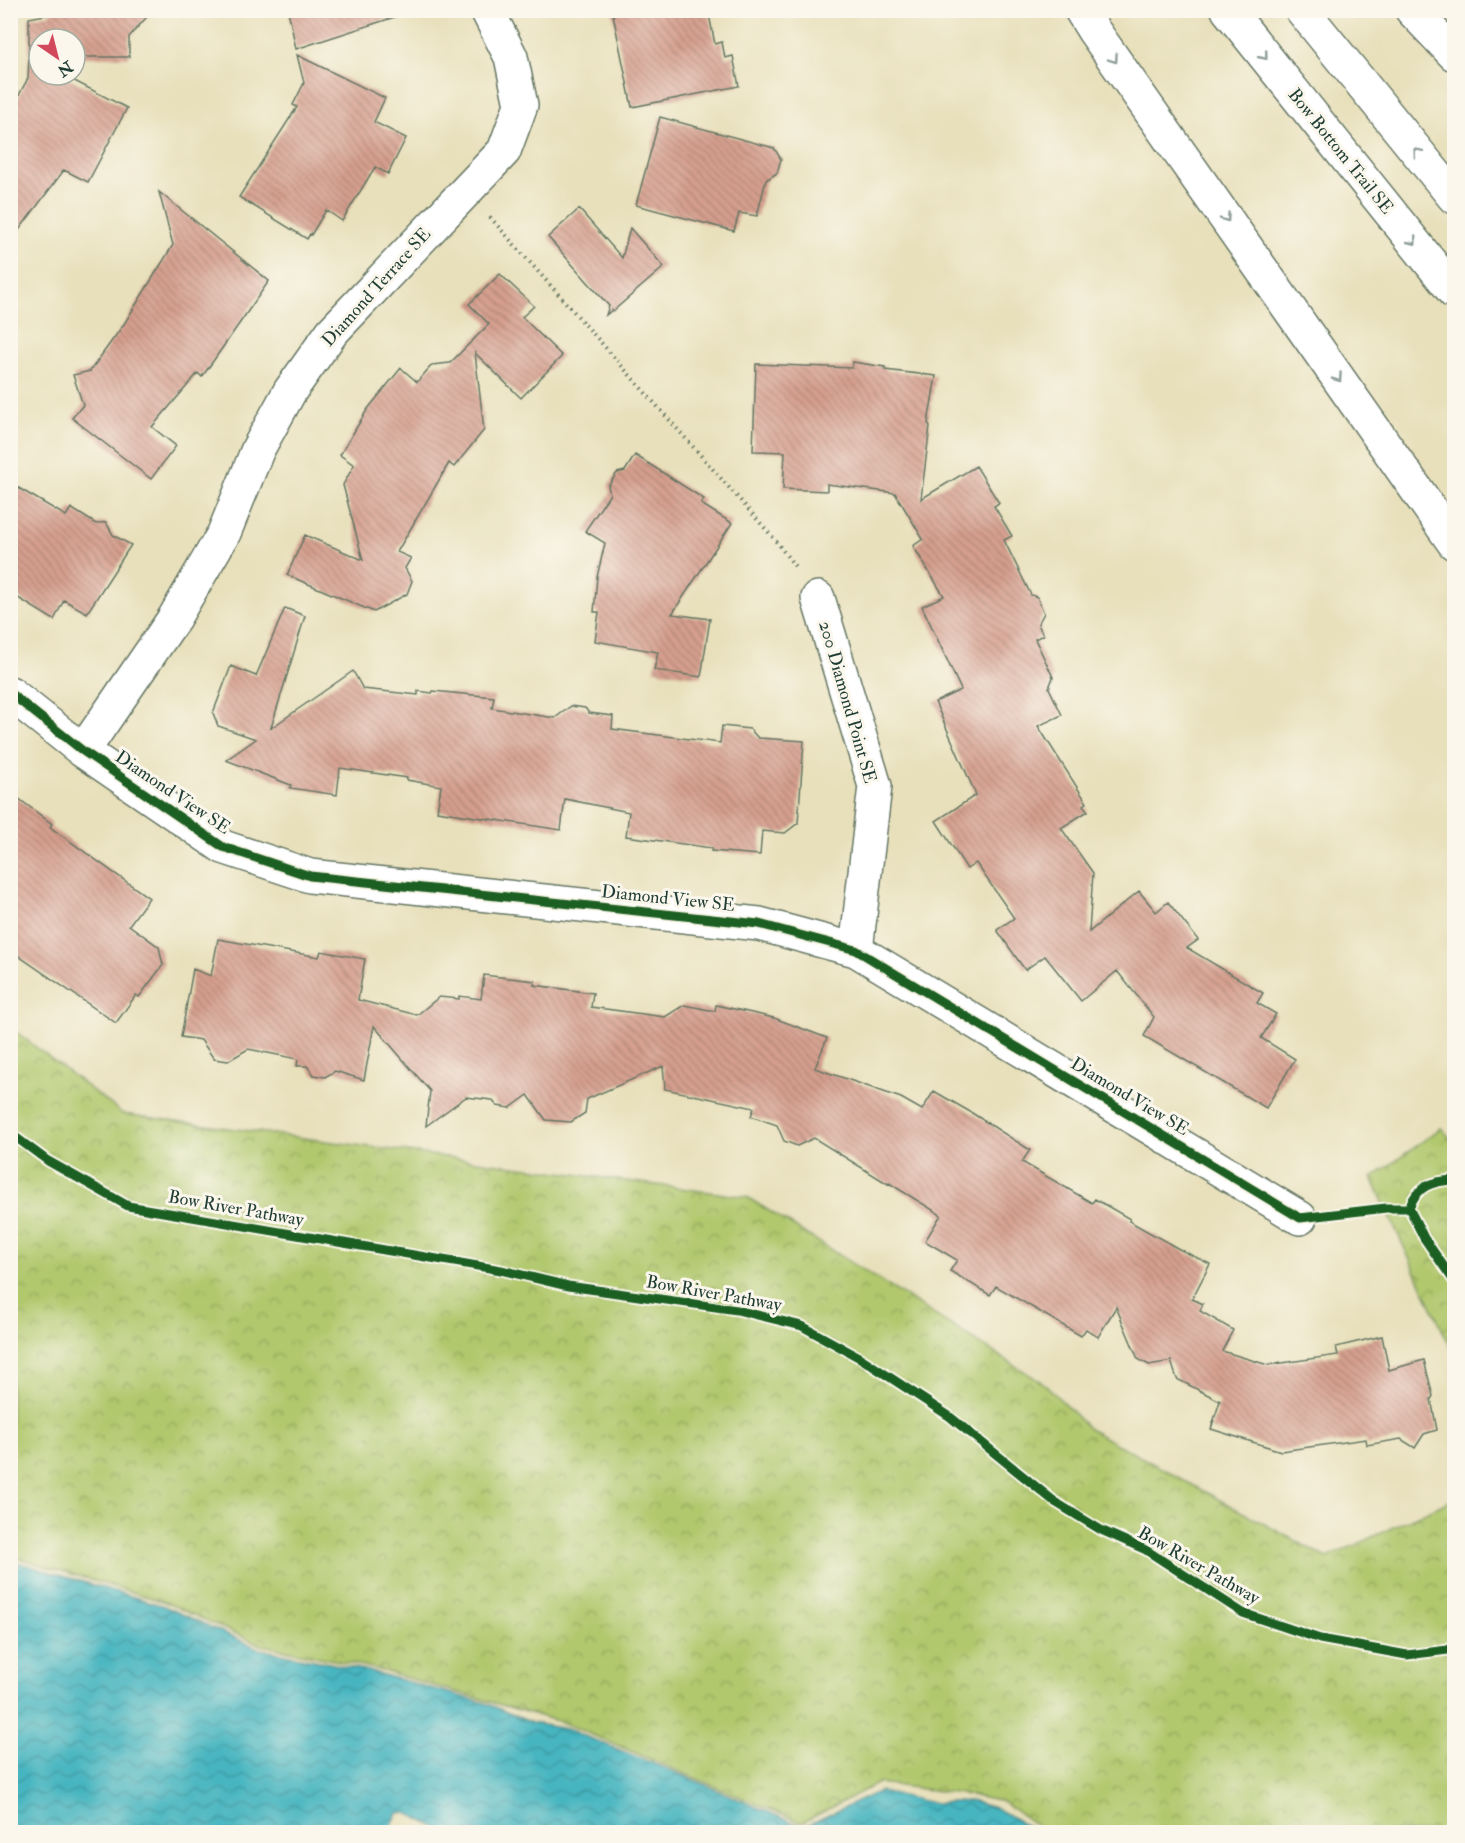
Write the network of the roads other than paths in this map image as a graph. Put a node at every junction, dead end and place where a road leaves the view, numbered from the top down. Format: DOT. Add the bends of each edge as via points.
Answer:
graph roads {
  1 [pos="487,10"];
  2 [pos="1081,10"];
  3 [pos="1228,10"];
  4 [pos="1302,10"];
  5 [pos="1412,10"];
  6 [pos="1455,54"];
  7 [pos="1455,197"];
  8 [pos="1455,292"];
  9 [pos="1455,543"];
  10 [pos="818,598"];
  11 [pos="10,693"];
  12 [pos="83,751"];
  13 [pos="856,950"];
  14 [pos="1300,1218"];
  1 -- 12 [label="main road, Diamond Terrace SE" via="512,57 520,105 504,151 332,332 290,391 258,449 224,533 173,620"];
  2 -- 9 [label="main road, one-way"];
  3 -- 8 [label="main road, Bow Bottom Trail SE, one-way"];
  7 -- 4 [label="main road, one-way"];
  5 -- 6 [label="main road"];
  10 -- 13 [label="main road, 200 Diamond Point SE" via="875,786"];
  11 -- 12 [label="main road, Diamond View SE"];
  12 -- 13 [label="main road, Diamond View SE" via="223,847 310,876 759,924"];
  13 -- 14 [label="main road, Diamond View SE"];
}
